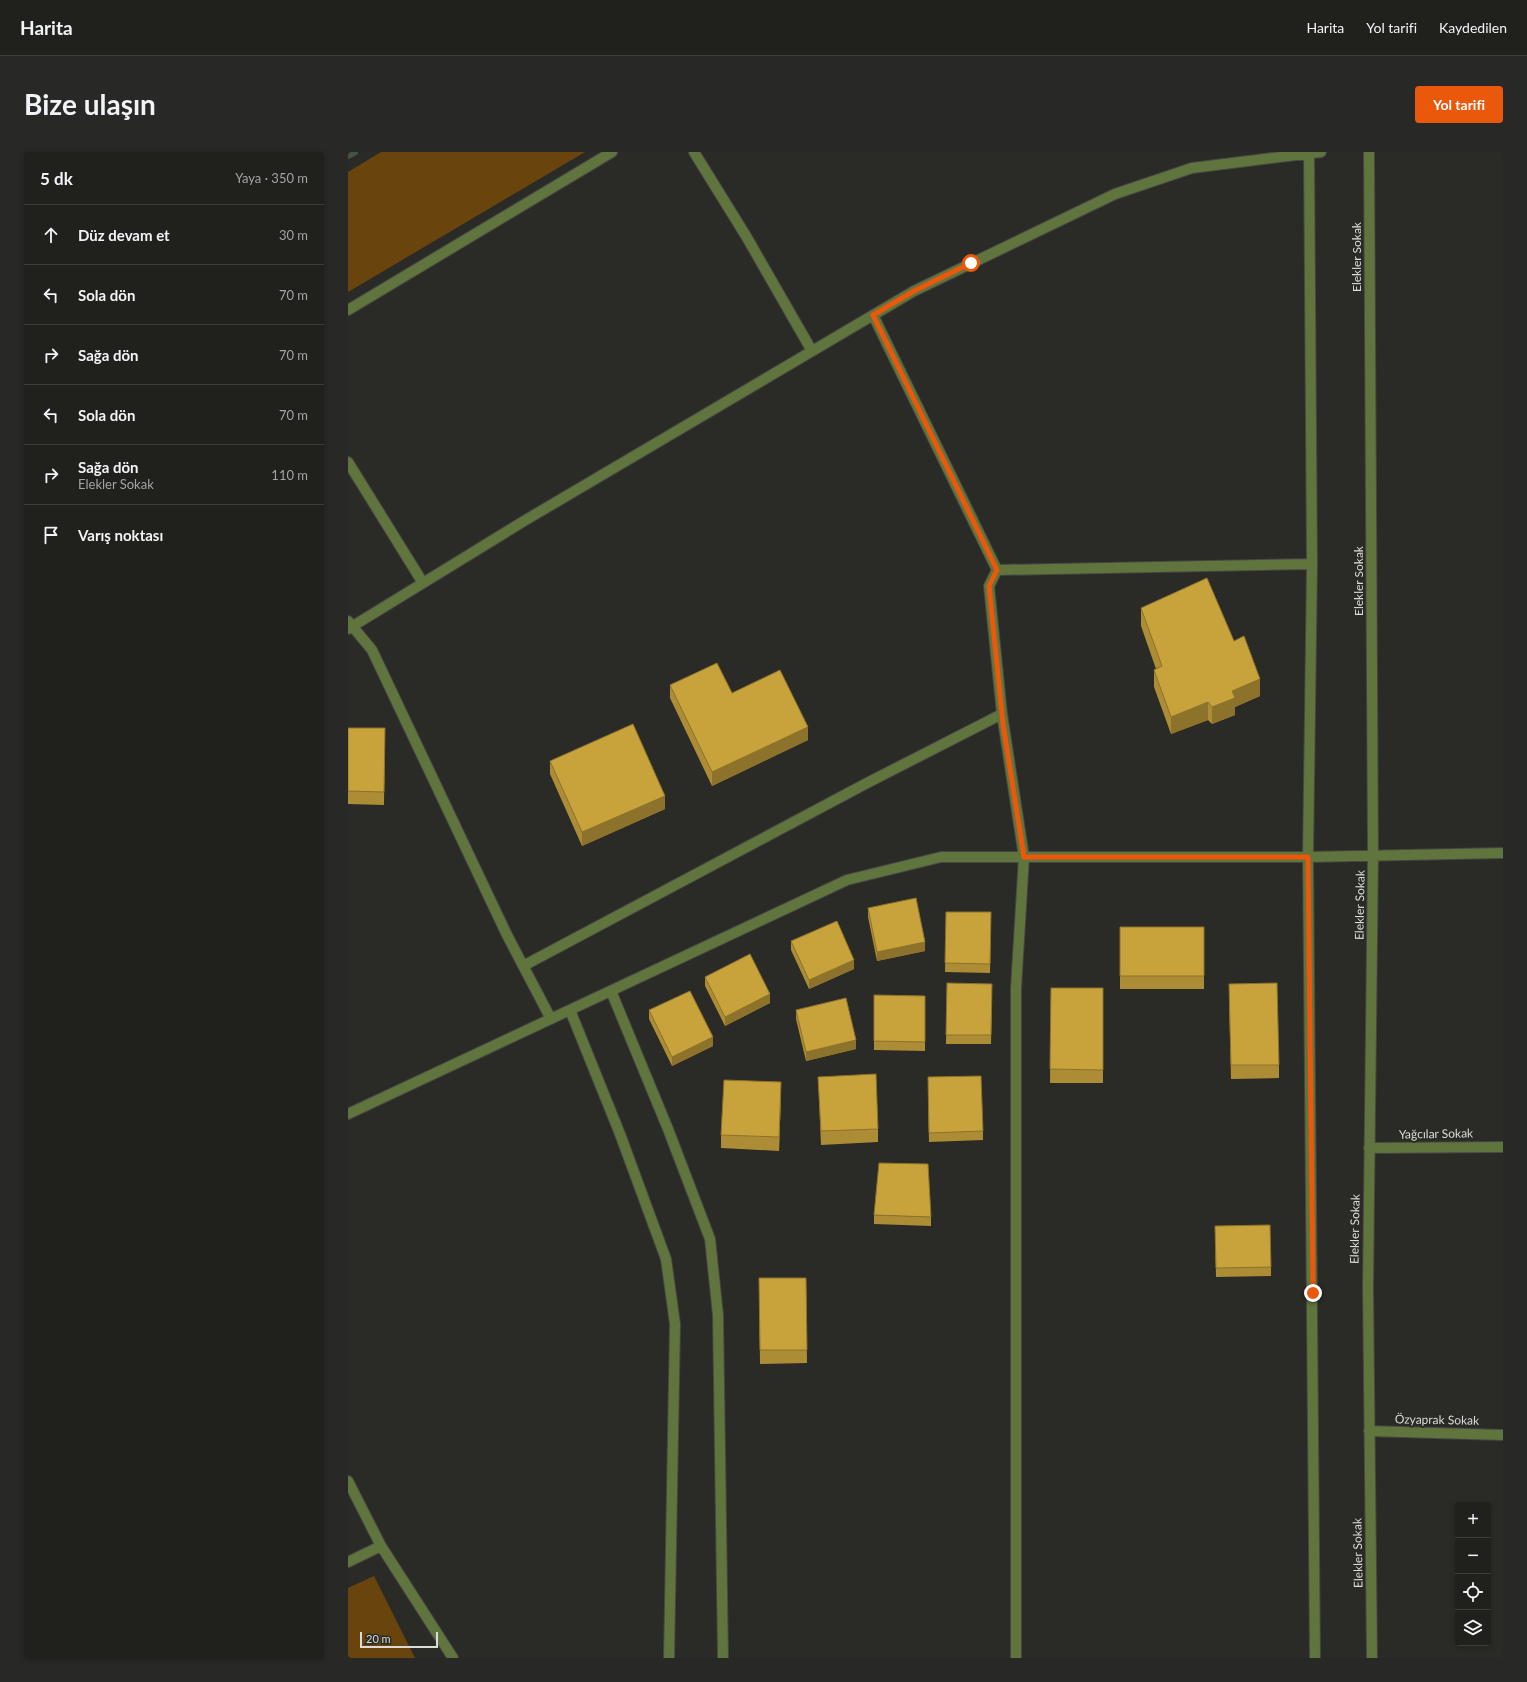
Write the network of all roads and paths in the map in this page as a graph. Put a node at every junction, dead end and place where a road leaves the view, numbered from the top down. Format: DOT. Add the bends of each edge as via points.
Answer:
graph roads {
  1 [pos="612,152"];
  2 [pos="694,152"];
  3 [pos="1321,152"];
  4 [pos="1369,152"];
  5 [pos="1309,153"];
  6 [pos="348,310"];
  7 [pos="873,315"];
  8 [pos="812,351"];
  9 [pos="348,462"];
  10 [pos="1312,564"];
  11 [pos="997,570"];
  12 [pos="423,583"];
  13 [pos="349,626"];
  14 [pos="1002,714"];
  15 [pos="1501,852"];
  16 [pos="1373,855"];
  17 [pos="1024,857"];
  18 [pos="1308,857"];
  19 [pos="523,966"];
  20 [pos="611,991"];
  21 [pos="570,1010"];
  22 [pos="551,1019"];
  23 [pos="348,1114"];
  24 [pos="1503,1146"];
  25 [pos="1370,1148"];
  26 [pos="1370,1431"];
  27 [pos="1503,1435"];
  28 [pos="348,1481"];
  29 [pos="381,1546"];
  30 [pos="348,1562"];
  31 [pos="453,1658"];
  32 [pos="669,1658"];
  33 [pos="723,1658"];
  34 [pos="1016,1658"];
  35 [pos="1315,1658"];
  36 [pos="1372,1658"];
  1 -- 6 [label="street"];
  2 -- 8 [label="street"];
  3 -- 5 [label="street"];
  4 -- 16 [label="street, Elekler Sokak"];
  5 -- 7 [label="street" via="1192,168 1115,194 914,291"];
  5 -- 10 [label="street"];
  7 -- 8 [label="street"];
  7 -- 11 [label="street"];
  8 -- 12 [label="street"];
  9 -- 12 [label="street"];
  10 -- 11 [label="street"];
  10 -- 18 [label="street"];
  11 -- 14 [label="street" via="989,586"];
  12 -- 13 [label="street"];
  13 -- 19 [label="street" via="372,650"];
  14 -- 17 [label="street"];
  14 -- 19 [label="street" via="860,786"];
  15 -- 16 [label="street"];
  16 -- 18 [label="street"];
  16 -- 25 [label="street, Elekler Sokak"];
  17 -- 18 [label="street"];
  17 -- 20 [label="street" via="941,857 847,880"];
  17 -- 34 [label="street" via="1016,988"];
  18 -- 35 [label="street"];
  19 -- 22 [label="street"];
  20 -- 21 [label="street"];
  20 -- 33 [label="street" via="710,1239 718,1315"];
  21 -- 22 [label="street"];
  21 -- 32 [label="street" via="620,1134 666,1259 676,1324"];
  22 -- 23 [label="street"];
  24 -- 25 [label="street, Yağcılar Sokak"];
  25 -- 26 [label="street, Elekler Sokak"];
  26 -- 27 [label="street, Özyaprak Sokak"];
  26 -- 36 [label="street, Elekler Sokak"];
  28 -- 29 [label="street"];
  29 -- 30 [label="street"];
  29 -- 31 [label="street"];
}
